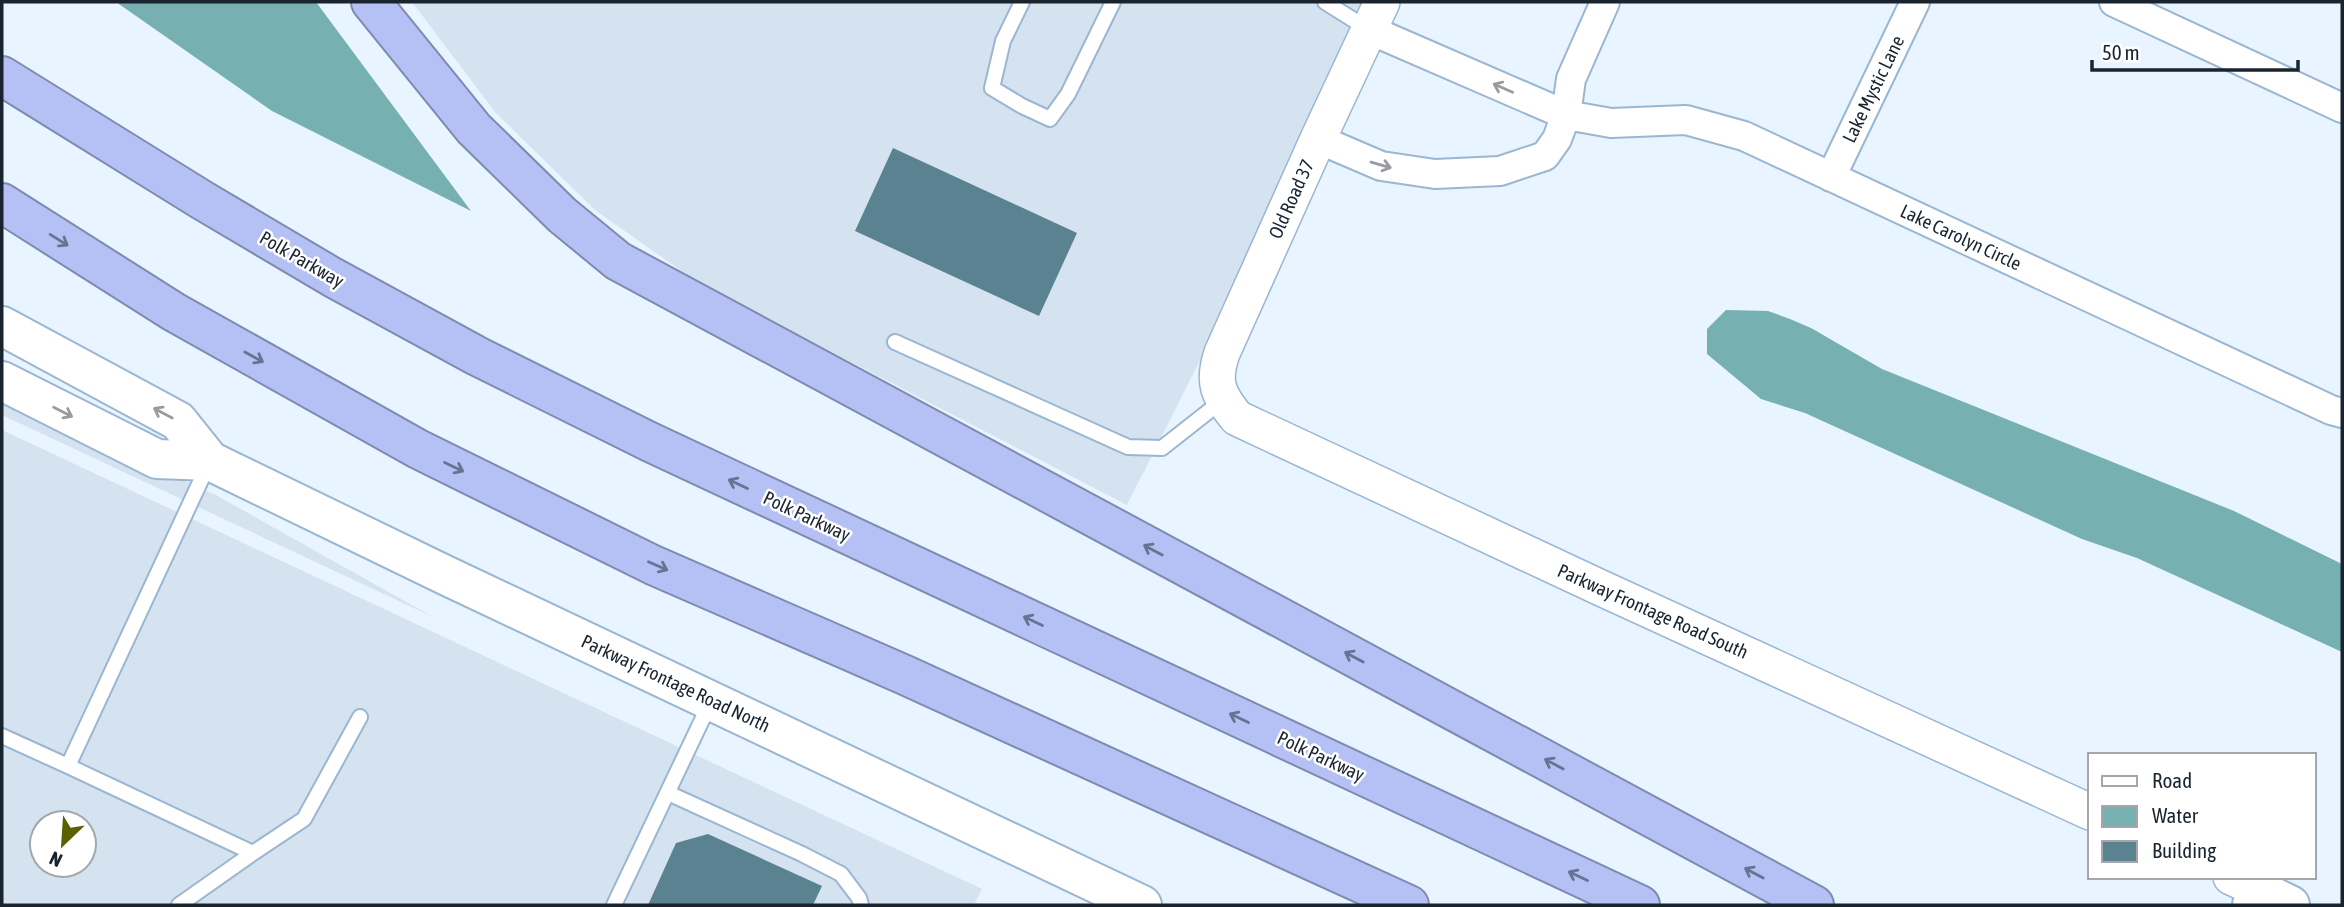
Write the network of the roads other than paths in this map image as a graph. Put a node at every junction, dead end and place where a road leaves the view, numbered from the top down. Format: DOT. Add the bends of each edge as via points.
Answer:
graph roads {
  1 [pos="371,2"];
  2 [pos="1022,2"];
  3 [pos="1113,2"];
  4 [pos="1325,2"];
  5 [pos="1605,2"];
  6 [pos="1915,2"];
  7 [pos="2114,2"];
  8 [pos="1376,16"];
  9 [pos="2,76"];
  10 [pos="2342,108"];
  11 [pos="1566,115"];
  12 [pos="1318,139"];
  13 [pos="1830,177"];
  14 [pos="2,203"];
  15 [pos="2,326"];
  16 [pos="895,342"];
  17 [pos="2,382"];
  18 [pos="1223,400"];
  19 [pos="2342,413"];
  20 [pos="210,461"];
  21 [pos="712,700"];
  22 [pos="360,716"];
  23 [pos="2,736"];
  24 [pos="68,766"];
  25 [pos="668,793"];
  26 [pos="2088,811"];
  27 [pos="253,853"];
  28 [pos="179,905"];
  29 [pos="614,905"];
  30 [pos="861,905"];
  31 [pos="1142,905"];
  32 [pos="1409,905"];
  33 [pos="1640,905"];
  34 [pos="1814,905"];
  34 -- 1 [label="highway, one-way" via="618,261 562,215 474,129"];
  2 -- 3 [label="lane" via="1003,41 992,88 1050,119 1068,94"];
  4 -- 8 [label="lane"];
  5 -- 11 [label="street" via="1571,79"];
  6 -- 13 [label="street, Lake Mystic Lane"];
  7 -- 10 [label="street"];
  11 -- 8 [label="street, Lake Carolyn Circle, one-way"];
  8 -- 12 [label="street, Old Road 37"];
  33 -- 9 [label="highway, Polk Parkway, one-way" via="650,442 477,356 309,263"];
  12 -- 11 [label="street, one-way" via="1381,166 1435,174 1500,171 1545,156 1558,139"];
  11 -- 13 [label="street, Lake Carolyn Circle" via="1611,123 1685,120 1744,136"];
  12 -- 18 [label="street, Old Road 37" via="1222,353 1216,372"];
  13 -- 19 [label="street, Lake Carolyn Circle"];
  14 -- 32 [label="highway, one-way" via="174,313 418,449 653,565"];
  20 -- 15 [label="main road, Parkway Frontage Road North, one-way" via="178,421"];
  16 -- 18 [label="lane" via="1128,447 1162,448"];
  17 -- 20 [label="main road, Parkway Frontage Road North, one-way" via="157,459"];
  18 -- 26 [label="street, Parkway Frontage Road South" via="1237,418 1249,424"];
  20 -- 21 [label="main road, Parkway Frontage Road North"];
  20 -- 24 [label="lane"];
  21 -- 25 [label="lane"];
  21 -- 31 [label="main road, Parkway Frontage Road North"];
  22 -- 27 [label="lane" via="304,819"];
  23 -- 24 [label="lane"];
  24 -- 27 [label="lane"];
  25 -- 29 [label="lane"];
  25 -- 30 [label="lane" via="841,874"];
  27 -- 28 [label="lane"];
}
